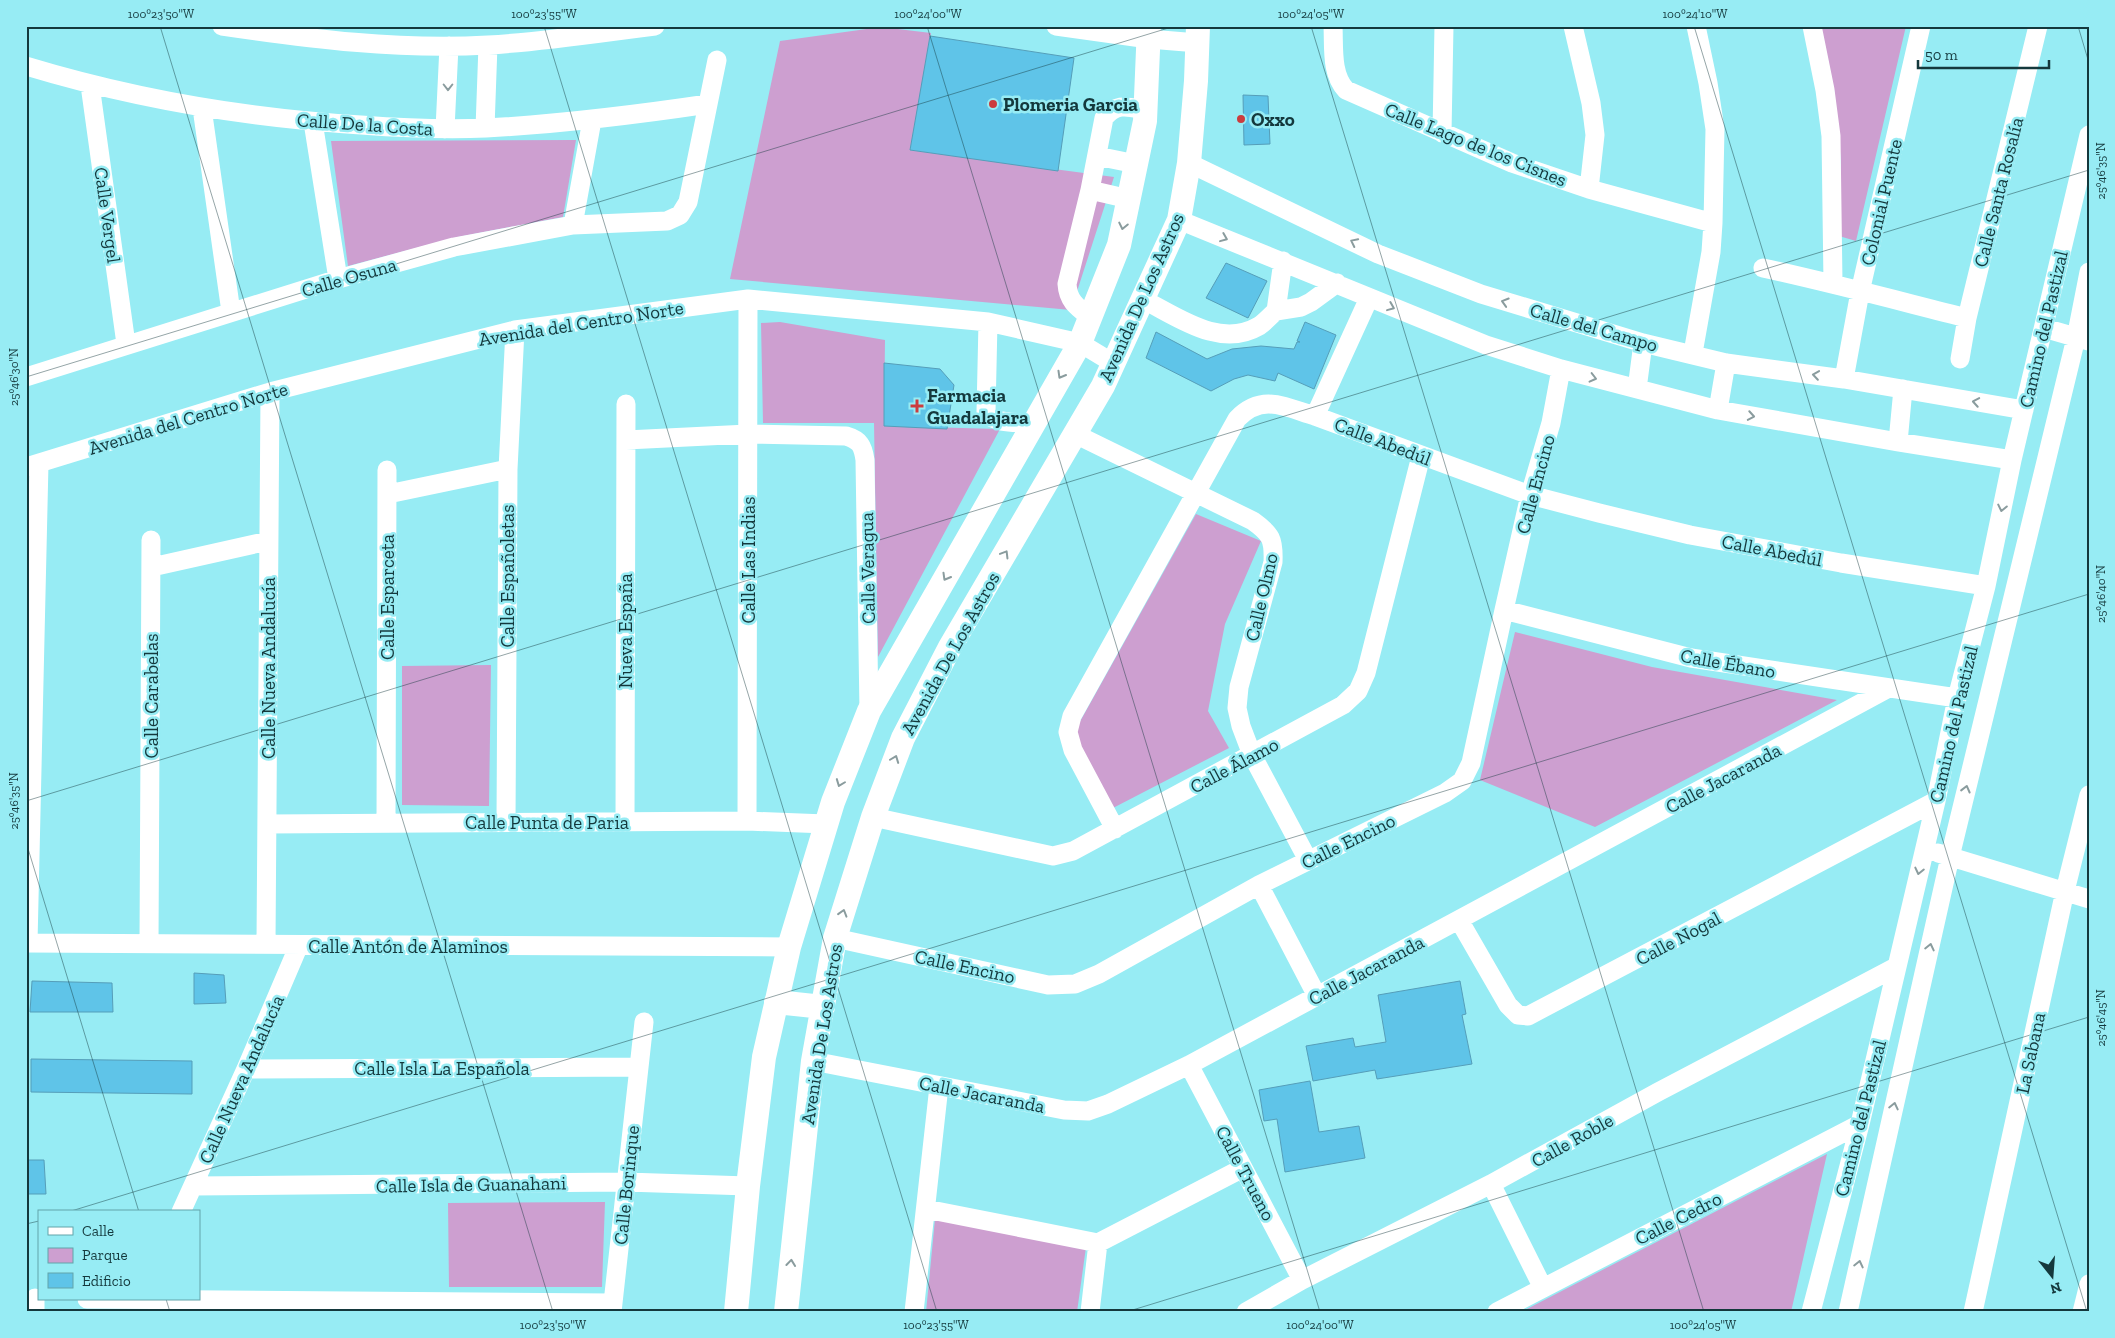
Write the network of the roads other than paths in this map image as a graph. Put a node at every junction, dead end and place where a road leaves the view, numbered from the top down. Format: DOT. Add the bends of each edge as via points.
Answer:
graph roads {
  1 [pos="222,26"];
  2 [pos="654,26"];
  3 [pos="1056,26"];
  4 [pos="1333,26"];
  5 [pos="1444,26"];
  6 [pos="1573,26"];
  7 [pos="1696,26"];
  8 [pos="1812,26"];
  9 [pos="1921,26"];
  10 [pos="2038,26"];
  11 [pos="1149,33"];
  12 [pos="1198,34"];
  13 [pos="488,45"];
  14 [pos="449,46"];
  15 [pos="717,60"];
  16 [pos="26,66"];
  17 [pos="90,85"];
  18 [pos="708,104"];
  19 [pos="202,108"];
  20 [pos="1146,110"];
  21 [pos="592,120"];
  22 [pos="313,122"];
  23 [pos="485,128"];
  24 [pos="445,129"];
  25 [pos="1442,133"];
  26 [pos="2089,135"];
  27 [pos="1097,156"];
  28 [pos="1189,163"];
  29 [pos="1136,164"];
  30 [pos="1589,189"];
  31 [pos="1090,190"];
  32 [pos="1129,199"];
  33 [pos="1179,220"];
  34 [pos="1713,223"];
  35 [pos="573,225"];
  36 [pos="1283,261"];
  37 [pos="1763,268"];
  38 [pos="2089,272"];
  39 [pos="338,279"];
  40 [pos="1337,283"];
  41 [pos="1833,283"];
  42 [pos="1860,292"];
  43 [pos="1369,298"];
  44 [pos="748,299"];
  45 [pos="1144,300"];
  46 [pos="1276,311"];
  47 [pos="231,312"];
  48 [pos="1090,317"];
  49 [pos="1968,318"];
  50 [pos="988,322"];
  51 [pos="2044,328"];
  52 [pos="515,330"];
  53 [pos="2082,339"];
  54 [pos="1080,342"];
  55 [pos="1643,343"];
  56 [pos="126,344"];
  57 [pos="1693,354"];
  58 [pos="1960,359"];
  59 [pos="1113,363"];
  60 [pos="1726,363"];
  61 [pos="1561,370"];
  62 [pos="26,377"];
  63 [pos="1844,379"];
  64 [pos="1637,389"];
  65 [pos="1903,389"];
  66 [pos="270,392"];
  67 [pos="626,404"];
  68 [pos="1718,410"];
  69 [pos="2024,410"];
  70 [pos="1315,416"];
  71 [pos="1033,423"];
  72 [pos="748,434"];
  73 [pos="1075,434"];
  74 [pos="626,440"];
  75 [pos="1898,442"];
  76 [pos="1421,456"];
  77 [pos="2012,460"];
  78 [pos="32,465"];
  79 [pos="508,469"];
  80 [pos="387,470"];
  81 [pos="388,494"];
  82 [pos="1195,495"];
  83 [pos="1530,495"];
  84 [pos="151,540"];
  85 [pos="268,541"];
  86 [pos="152,567"];
  87 [pos="1986,586"];
  88 [pos="30,607"];
  89 [pos="1504,610"];
  90 [pos="1888,689"];
  91 [pos="1957,698"];
  92 [pos="870,710"];
  93 [pos="1252,755"];
  94 [pos="2089,795"];
  95 [pos="1936,801"];
  96 [pos="873,817"];
  97 [pos="747,821"];
  98 [pos="506,822"];
  99 [pos="625,822"];
  100 [pos="386,823"];
  101 [pos="267,824"];
  102 [pos="826,824"];
  103 [pos="1115,829"];
  104 [pos="1925,848"];
  105 [pos="1950,857"];
  106 [pos="1308,860"];
  107 [pos="1259,885"];
  108 [pos="2065,891"];
  109 [pos="2089,899"];
  110 [pos="1459,920"];
  111 [pos="835,938"];
  112 [pos="27,943"];
  113 [pos="150,944"];
  114 [pos="266,944"];
  115 [pos="299,945"];
  116 [pos="789,947"];
  117 [pos="1896,967"];
  118 [pos="1317,996"];
  119 [pos="776,1002"];
  120 [pos="823,1007"];
  121 [pos="644,1022"];
  122 [pos="813,1061"];
  123 [pos="1189,1065"];
  124 [pos="639,1067"];
  125 [pos="246,1069"];
  126 [pos="939,1086"];
  127 [pos="1860,1124"];
  128 [pos="1243,1168"];
  129 [pos="626,1182"];
  130 [pos="1492,1184"];
  131 [pos="193,1186"];
  132 [pos="748,1186"];
  133 [pos="926,1209"];
  134 [pos="182,1210"];
  135 [pos="1098,1244"];
  136 [pos="1302,1280"];
  137 [pos="2089,1284"];
  138 [pos="1543,1288"];
  139 [pos="140,1300"];
  140 [pos="406,1306"];
  141 [pos="612,1308"];
  142 [pos="736,1312"];
  143 [pos="786,1312"];
  144 [pos="914,1312"];
  145 [pos="1090,1312"];
  146 [pos="1246,1312"];
  147 [pos="1497,1312"];
  148 [pos="1811,1312"];
  149 [pos="1848,1312"];
  150 [pos="1973,1312"];
  151 [pos="2082,1312"];
  1 -- 14 [label="street" via="382,46"];
  2 -- 13 [label="street"];
  3 -- 11 [label="street"];
  4 -- 25 [label="street, Calle Lago de los Cisnes" via="1336,74 1346,90"];
  5 -- 25 [label="street"];
  6 -- 30 [label="street" via="1595,135"];
  7 -- 34 [label="street" via="1714,129"];
  8 -- 41 [label="street" via="1831,136"];
  9 -- 42 [label="street, Colonial Puente"];
  10 -- 49 [label="street, Calle Santa Rosalía"];
  11 -- 12 [label="street"];
  11 -- 20 [label="main road, Avenida De Los Astros"];
  12 -- 28 [label="main road, Avenida De Los Astros"];
  13 -- 14 [label="street"];
  13 -- 23 [label="street"];
  14 -- 24 [label="street, one-way"];
  15 -- 18 [label="street"];
  16 -- 17 [label="street, Calle De la Costa"];
  17 -- 19 [label="street, Calle De la Costa"];
  17 -- 56 [label="street, Calle Vergel"];
  18 -- 21 [label="street, Calle De la Costa"];
  18 -- 35 [label="street, Calle Osuna" via="688,202 680,215 667,221"];
  19 -- 22 [label="street, Calle De la Costa"];
  19 -- 47 [label="street"];
  20 -- 27 [label="street" via="1124,106 1111,109 1104,118"];
  20 -- 29 [label="main road, Avenida De Los Astros"];
  21 -- 23 [label="street, Calle De la Costa"];
  21 -- 35 [label="street"];
  22 -- 24 [label="street, Calle De la Costa"];
  22 -- 39 [label="street"];
  23 -- 24 [label="street, Calle De la Costa"];
  25 -- 30 [label="street, Calle Lago de los Cisnes" via="1512,163"];
  26 -- 51 [label="street, Camino del Pastizal"];
  27 -- 29 [label="street"];
  27 -- 31 [label="street"];
  28 -- 33 [label="main road, Avenida De Los Astros"];
  55 -- 28 [label="street, Calle del Campo, one-way" via="1481,294 1378,254"];
  29 -- 32 [label="main road, Avenida De Los Astros"];
  30 -- 34 [label="street, Calle Lago de los Cisnes"];
  31 -- 32 [label="street"];
  31 -- 48 [label="street" via="1067,284 1074,305"];
  32 -- 48 [label="main road, Avenida De Los Astros, one-way" via="1119,245"];
  33 -- 36 [label="street, one-way"];
  33 -- 45 [label="main road, Avenida De Los Astros"];
  34 -- 57 [label="street"];
  35 -- 39 [label="street, Calle Osuna" via="454,247"];
  36 -- 40 [label="street"];
  36 -- 46 [label="street"];
  37 -- 41 [label="street"];
  38 -- 53 [label="street, Camino del Pastizal"];
  39 -- 47 [label="street, Calle Osuna"];
  40 -- 43 [label="street"];
  40 -- 46 [label="street" via="1311,302"];
  41 -- 42 [label="street"];
  42 -- 49 [label="street"];
  42 -- 63 [label="street, Colonial Puente"];
  43 -- 61 [label="street, one-way" via="1486,345"];
  43 -- 70 [label="street"];
  44 -- 50 [label="street, Avenida del Centro Norte"];
  44 -- 52 [label="street, Avenida del Centro Norte"];
  44 -- 72 [label="street, Calle Las Indias"];
  45 -- 46 [label="street" via="1196,327 1217,334 1238,334 1259,326"];
  45 -- 59 [label="main road, Avenida De Los Astros"];
  47 -- 56 [label="street, Calle Osuna"];
  48 -- 54 [label="main road, Avenida De Los Astros"];
  49 -- 58 [label="street, Calle Santa Rosalía"];
  50 -- 54 [label="street, Avenida del Centro Norte"];
  50 -- 71 [label="street" via="986,412 994,420"];
  51 -- 53 [label="street"];
  51 -- 69 [label="street, Camino del Pastizal"];
  52 -- 66 [label="street, Avenida del Centro Norte"];
  52 -- 79 [label="street, Calle Españoletas"];
  105 -- 53 [label="street, Camino del Pastizal, one-way"];
  54 -- 59 [label="street, Avenida del Centro Norte"];
  54 -- 71 [label="main road, Avenida De Los Astros, one-way"];
  55 -- 57 [label="street, Calle del Campo"];
  55 -- 64 [label="street"];
  56 -- 62 [label="street, Calle Osuna"];
  57 -- 60 [label="street, Calle del Campo"];
  59 -- 73 [label="main road, Avenida De Los Astros"];
  63 -- 60 [label="street, Calle del Campo, one-way"];
  60 -- 68 [label="street"];
  61 -- 64 [label="street, one-way"];
  61 -- 83 [label="street, Calle Encino" via="1551,423"];
  63 -- 65 [label="street, Calle del Campo"];
  64 -- 68 [label="street"];
  69 -- 65 [label="street, Calle del Campo, one-way"];
  65 -- 75 [label="street"];
  66 -- 78 [label="street, Avenida del Centro Norte"];
  66 -- 85 [label="street, Calle Nueva Andalucía"];
  67 -- 74 [label="street, Nueva España"];
  68 -- 75 [label="street, one-way"];
  69 -- 77 [label="street, Camino del Pastizal"];
  70 -- 76 [label="street, Calle Abedúl"];
  70 -- 82 [label="street, Calle Abedúl" via="1267,403 1245,410"];
  71 -- 92 [label="main road, Avenida De Los Astros, one-way"];
  72 -- 74 [label="street"];
  72 -- 92 [label="street, Calle Veragua" via="846,436 857,439 863,447"];
  72 -- 97 [label="street, Calle Las Indias"];
  73 -- 82 [label="street, Calle Olmo"];
  96 -- 73 [label="main road, Avenida De Los Astros, one-way" via="903,738 950,647"];
  74 -- 99 [label="street, Nueva España"];
  75 -- 77 [label="street"];
  76 -- 83 [label="street, Calle Abedúl"];
  76 -- 93 [label="street, Calle Álamo" via="1366,673 1358,691 1343,705"];
  77 -- 87 [label="street, Camino del Pastizal, one-way"];
  78 -- 88 [label="street"];
  79 -- 81 [label="street"];
  79 -- 98 [label="street, Calle Españoletas"];
  80 -- 81 [label="street, Calle Esparceta"];
  81 -- 100 [label="street, Calle Esparceta"];
  82 -- 93 [label="street, Calle Olmo" via="1253,522 1267,532 1274,544 1273,562 1239,687 1237,708"];
  82 -- 103 [label="street, Calle Abedúl" via="1072,716 1068,732 1073,750"];
  83 -- 87 [label="street, Calle Abedúl" via="1690,535"];
  83 -- 89 [label="street, Calle Encino"];
  84 -- 86 [label="street, Calle Carabelas"];
  85 -- 86 [label="street"];
  85 -- 101 [label="street, Calle Nueva Andalucía"];
  86 -- 113 [label="street, Calle Carabelas"];
  87 -- 91 [label="street, Camino del Pastizal"];
  88 -- 112 [label="street"];
  89 -- 90 [label="street, Calle Ébano" via="1691,658"];
  89 -- 106 [label="street, Calle Encino" via="1471,763 1462,781 1445,793"];
  90 -- 91 [label="street, Calle Ébano"];
  90 -- 110 [label="street, Calle Jacaranda"];
  91 -- 95 [label="street, Camino del Pastizal"];
  92 -- 102 [label="main road, Avenida De Los Astros, one-way"];
  93 -- 103 [label="street, Calle Álamo"];
  93 -- 106 [label="street, Calle Olmo"];
  94 -- 108 [label="street, La Sabana"];
  95 -- 104 [label="street, Camino del Pastizal"];
  95 -- 110 [label="street, Calle Nogal" via="1528,1016 1518,1014 1508,1005"];
  96 -- 103 [label="street, Calle Álamo" via="1053,856 1073,851"];
  111 -- 96 [label="main road, Avenida De Los Astros, one-way"];
  97 -- 99 [label="street, Calle Punta de Paria"];
  97 -- 102 [label="street, Calle Punta de Paria"];
  98 -- 99 [label="street, Calle Punta de Paria"];
  98 -- 100 [label="street, Calle Punta de Paria"];
  100 -- 101 [label="street, Calle Punta de Paria"];
  101 -- 114 [label="street, Calle Nueva Andalucía"];
  102 -- 116 [label="main road, Avenida De Los Astros"];
  104 -- 105 [label="street"];
  104 -- 117 [label="street, Camino del Pastizal, one-way"];
  105 -- 108 [label="street"];
  149 -- 105 [label="street, Camino del Pastizal, one-way"];
  106 -- 107 [label="street, Calle Encino"];
  107 -- 111 [label="street, Calle Encino" via="1099,974 1074,984 1048,984"];
  107 -- 118 [label="street"];
  108 -- 109 [label="street"];
  108 -- 150 [label="street, La Sabana"];
  110 -- 118 [label="street, Calle Jacaranda"];
  111 -- 120 [label="main road, Avenida De Los Astros"];
  112 -- 113 [label="street, Calle Antón de Alaminos"];
  113 -- 114 [label="street, Calle Antón de Alaminos"];
  114 -- 115 [label="street, Calle Antón de Alaminos"];
  115 -- 116 [label="street, Calle Antón de Alaminos"];
  115 -- 125 [label="street, Calle Nueva Andalucía"];
  116 -- 119 [label="main road, Avenida De Los Astros"];
  117 -- 127 [label="street, Camino del Pastizal"];
  117 -- 130 [label="street, Calle Roble"];
  118 -- 123 [label="street, Calle Jacaranda"];
  119 -- 120 [label="main road"];
  119 -- 132 [label="main road, Avenida De Los Astros" via="764,1057"];
  120 -- 122 [label="main road, Avenida De Los Astros"];
  121 -- 124 [label="street, Calle Borinque"];
  122 -- 126 [label="street, Calle Jacaranda"];
  143 -- 122 [label="main road, Avenida De Los Astros, one-way"];
  123 -- 126 [label="street, Calle Jacaranda" via="1088,1111 1064,1110"];
  123 -- 128 [label="street, Calle Trueno"];
  124 -- 125 [label="street, Calle Isla La Española"];
  124 -- 129 [label="street, Calle Borinque"];
  125 -- 131 [label="street, Calle Nueva Andalucía"];
  126 -- 133 [label="street"];
  127 -- 138 [label="street, Calle Cedro"];
  127 -- 148 [label="street, Camino del Pastizal"];
  128 -- 135 [label="street"];
  128 -- 136 [label="street, Calle Trueno"];
  129 -- 131 [label="street, Calle Isla de Guanahani"];
  129 -- 132 [label="street, Calle Isla de Guanahani"];
  129 -- 141 [label="street, Calle Borinque"];
  130 -- 136 [label="street, Calle Roble"];
  130 -- 138 [label="street"];
  131 -- 134 [label="street, Calle Nueva Andalucía"];
  132 -- 142 [label="main road, Avenida De Los Astros"];
  133 -- 135 [label="street"];
  133 -- 144 [label="street"];
  135 -- 145 [label="street"];
  136 -- 146 [label="street, Calle Roble"];
  137 -- 151 [label="street"];
  138 -- 147 [label="street, Calle Cedro"];
  139 -- 140 [label="street"];
  140 -- 141 [label="street"];
}
